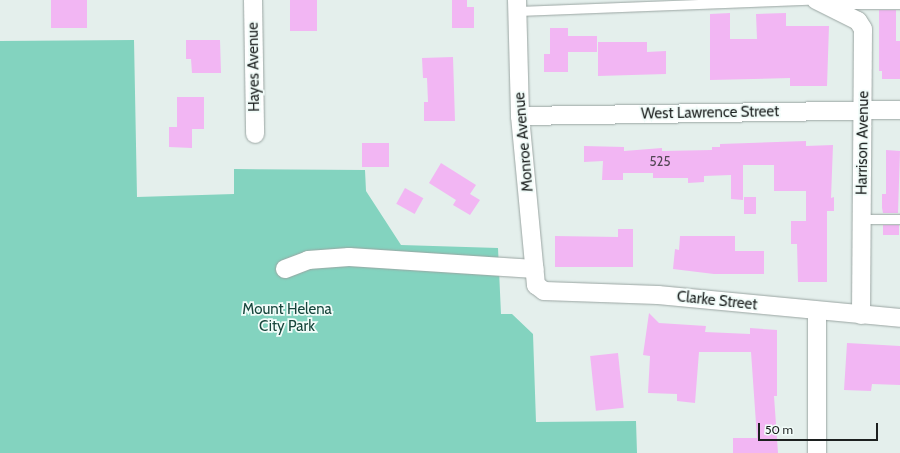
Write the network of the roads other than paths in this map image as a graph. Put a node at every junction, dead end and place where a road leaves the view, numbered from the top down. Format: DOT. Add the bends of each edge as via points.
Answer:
graph roads {
  1 [pos="253,0"];
  2 [pos="816,1"];
  3 [pos="900,4"];
  4 [pos="518,5"];
  5 [pos="864,110"];
  6 [pos="900,110"];
  7 [pos="520,116"];
  8 [pos="255,134"];
  9 [pos="862,219"];
  10 [pos="900,219"];
  11 [pos="285,269"];
  12 [pos="536,277"];
  13 [pos="817,311"];
  14 [pos="861,315"];
  15 [pos="900,318"];
  16 [pos="817,453"];
  1 -- 8 [label="street, Hayes Avenue"];
  2 -- 3 [label="lane"];
  2 -- 4 [label="lane"];
  2 -- 5 [label="street, Harrison Avenue" via="858,21 863,29"];
  4 -- 7 [label="street, Monroe Avenue"];
  5 -- 6 [label="street, West Lawrence Street"];
  5 -- 7 [label="street, West Lawrence Street"];
  5 -- 9 [label="street, Harrison Avenue"];
  7 -- 12 [label="street, Monroe Avenue"];
  9 -- 10 [label="lane"];
  9 -- 14 [label="street, Harrison Avenue"];
  11 -- 12 [label="street, Clarke Street" via="308,260 349,257"];
  12 -- 13 [label="street, Clarke Street" via="544,291 658,295"];
  13 -- 14 [label="street, Clarke Street"];
  13 -- 16 [label="street"];
  14 -- 15 [label="street, Clarke Street"];
}
